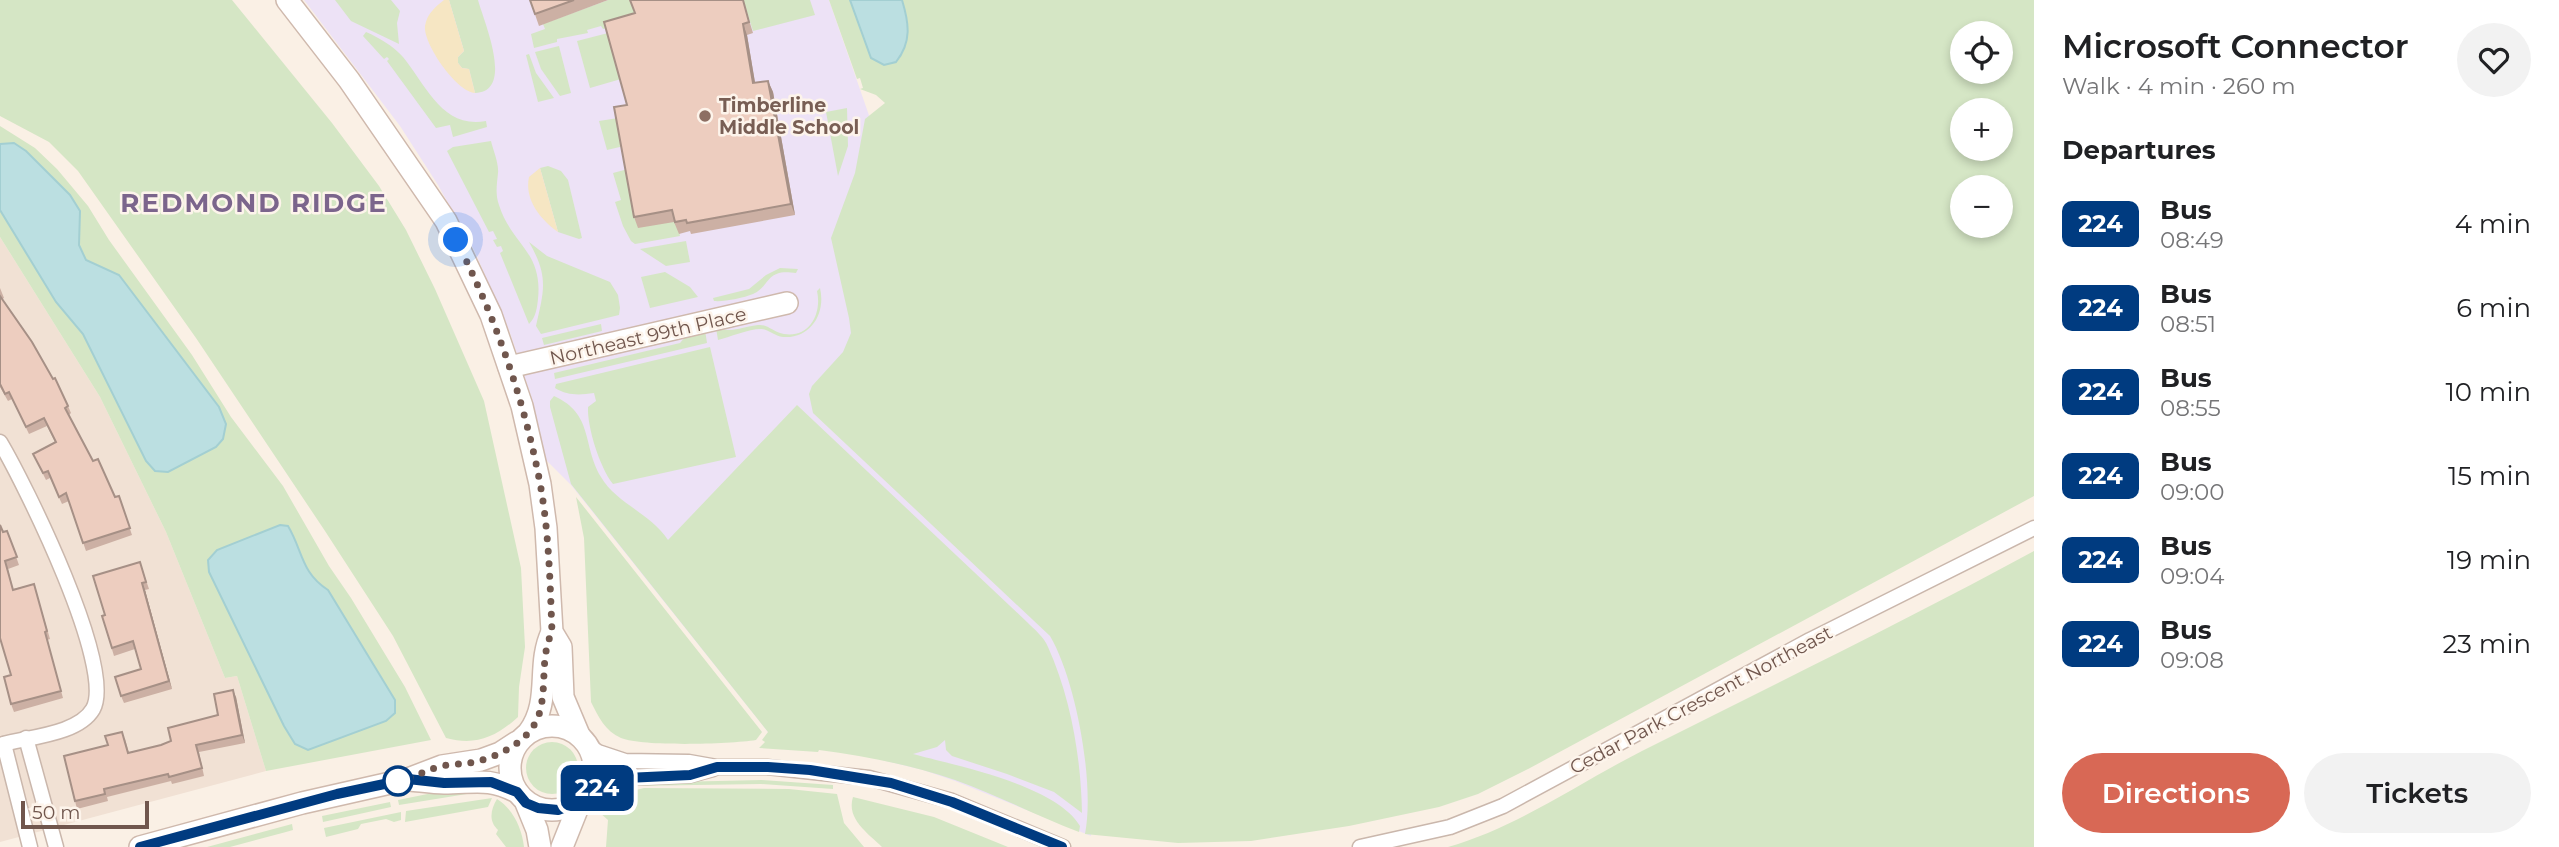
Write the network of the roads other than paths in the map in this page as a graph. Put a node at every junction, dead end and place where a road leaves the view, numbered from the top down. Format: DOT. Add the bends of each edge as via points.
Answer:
graph roads {
  1 [pos="287,0"];
  2 [pos="787,303"];
  3 [pos="509,368"];
  4 [pos="0,442"];
  5 [pos="2034,528"];
  6 [pos="552,632"];
  7 [pos="523,737"];
  8 [pos="26,738"];
  9 [pos="583,740"];
  10 [pos="2,744"];
  11 [pos="717,767"];
  12 [pos="408,779"];
  13 [pos="585,796"];
  14 [pos="522,797"];
  15 [pos="30,847"];
  16 [pos="56,847"];
  17 [pos="140,847"];
  18 [pos="540,847"];
  19 [pos="562,847"];
  20 [pos="1063,847"];
  21 [pos="1360,847"];
  1 -- 3 [label="street" via="349,80 446,221 491,315"];
  2 -- 3 [label="street, Northeast 99th Place"];
  3 -- 6 [label="street" via="540,484"];
  4 -- 8 [label="street" via="22,478 70,591 95,666 97,694 92,710 77,724"];
  5 -- 21 [label="street, Cedar Park Crescent Northeast" via="1810,640 1503,806 1450,827"];
  6 -- 7 [label="street" via="545,648 540,710"];
  6 -- 9 [label="street" via="561,647 563,697"];
  7 -- 9 [label="street" via="544,726 560,726"];
  7 -- 12 [label="street" via="500,753"];
  7 -- 14 [label="street" via="510,770"];
  8 -- 10 [label="street"];
  8 -- 16 [label="street"];
  9 -- 11 [label="street" via="598,752 625,761"];
  9 -- 13 [label="street" via="594,764"];
  10 -- 15 [label="street"];
  11 -- 13 [label="street" via="690,775 626,778"];
  11 -- 20 [label="street" via="810,770 891,783 961,805"];
  12 -- 14 [label="street" via="444,783 483,780 500,783"];
  12 -- 17 [label="street"];
  13 -- 14 [label="street" via="558,810 538,808"];
  13 -- 19 [label="street"];
  14 -- 18 [label="street"];
}
